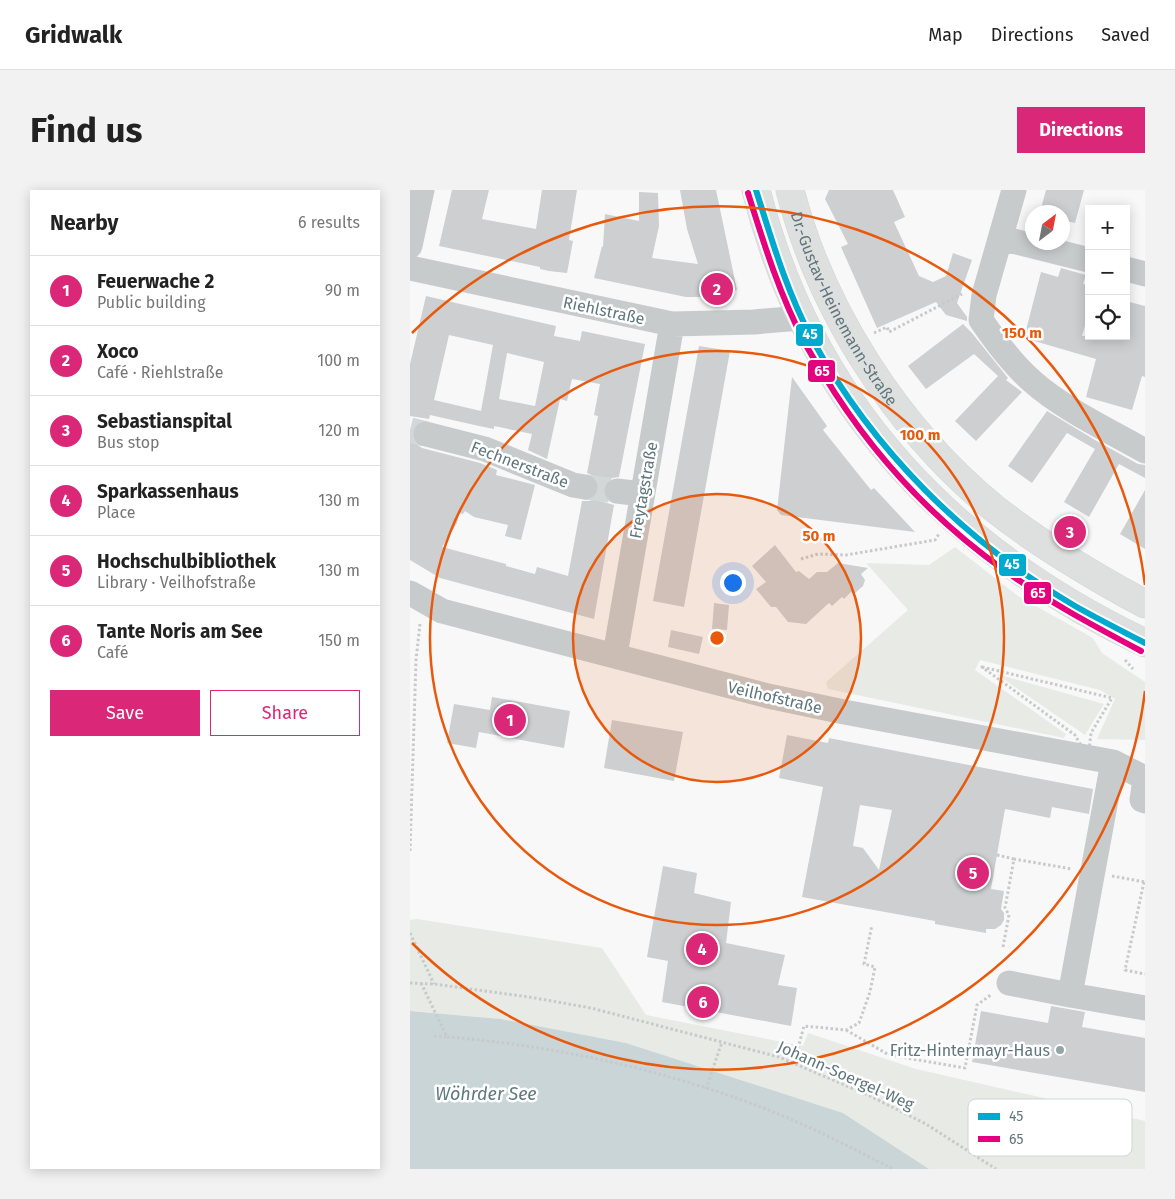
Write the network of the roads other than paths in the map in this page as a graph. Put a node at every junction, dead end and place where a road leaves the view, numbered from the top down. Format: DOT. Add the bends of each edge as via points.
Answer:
graph roads {
  1 [pos="422,190"];
  2 [pos="756,190"];
  3 [pos="790,190"];
  4 [pos="1014,190"];
  5 [pos="1001,238"];
  6 [pos="410,246"];
  7 [pos="1085,259"];
  8 [pos="410,268"];
  9 [pos="1130,270"];
  10 [pos="1145,274"];
  11 [pos="801,318"];
  12 [pos="672,324"];
  13 [pos="878,381"];
  14 [pos="426,434"];
  15 [pos="1145,451"];
  16 [pos="585,487"];
  17 [pos="617,491"];
  18 [pos="642,494"];
  19 [pos="416,597"];
  20 [pos="1145,604"];
  21 [pos="1145,643"];
  22 [pos="615,655"];
  23 [pos="1113,762"];
  24 [pos="1145,779"];
  25 [pos="1145,800"];
  26 [pos="1009,983"];
  27 [pos="1070,995"];
  28 [pos="1145,1008"];
  1 -- 6 [label="street"];
  2 -- 11 [label="main road"];
  3 -- 13 [label="main road, Dr.-Gustav-Heinemann-Straße" via="825,284 845,326"];
  4 -- 5 [label="street"];
  5 -- 7 [label="street"];
  5 -- 15 [label="street" via="981,320 1011,361 1034,383"];
  8 -- 12 [label="street, Riehlstraße"];
  9 -- 10 [label="street"];
  11 -- 12 [label="street, Riehlstraße"];
  11 -- 13 [label="main road" via="838,343 848,358"];
  11 -- 21 [label="main road" via="827,367 855,409 899,465 951,517 1034,581"];
  12 -- 18 [label="street, Freytagstraße"];
  13 -- 20 [label="main road, Dr.-Gustav-Heinemann-Straße" via="922,438 995,509 1067,560"];
  14 -- 16 [label="street, Fechnerstraße" via="485,449"];
  17 -- 18 [label="street"];
  18 -- 22 [label="street, Freytagstraße"];
  19 -- 22 [label="street, Veilhofstraße" via="442,611"];
  22 -- 23 [label="street, Veilhofstraße" via="768,696 854,714 1089,747"];
  23 -- 24 [label="street, Veilhofstraße"];
  23 -- 27 [label="street"];
  24 -- 25 [label="street, Veilhofstraße" via="1142,800"];
  26 -- 27 [label="street"];
  27 -- 28 [label="street"];
}
